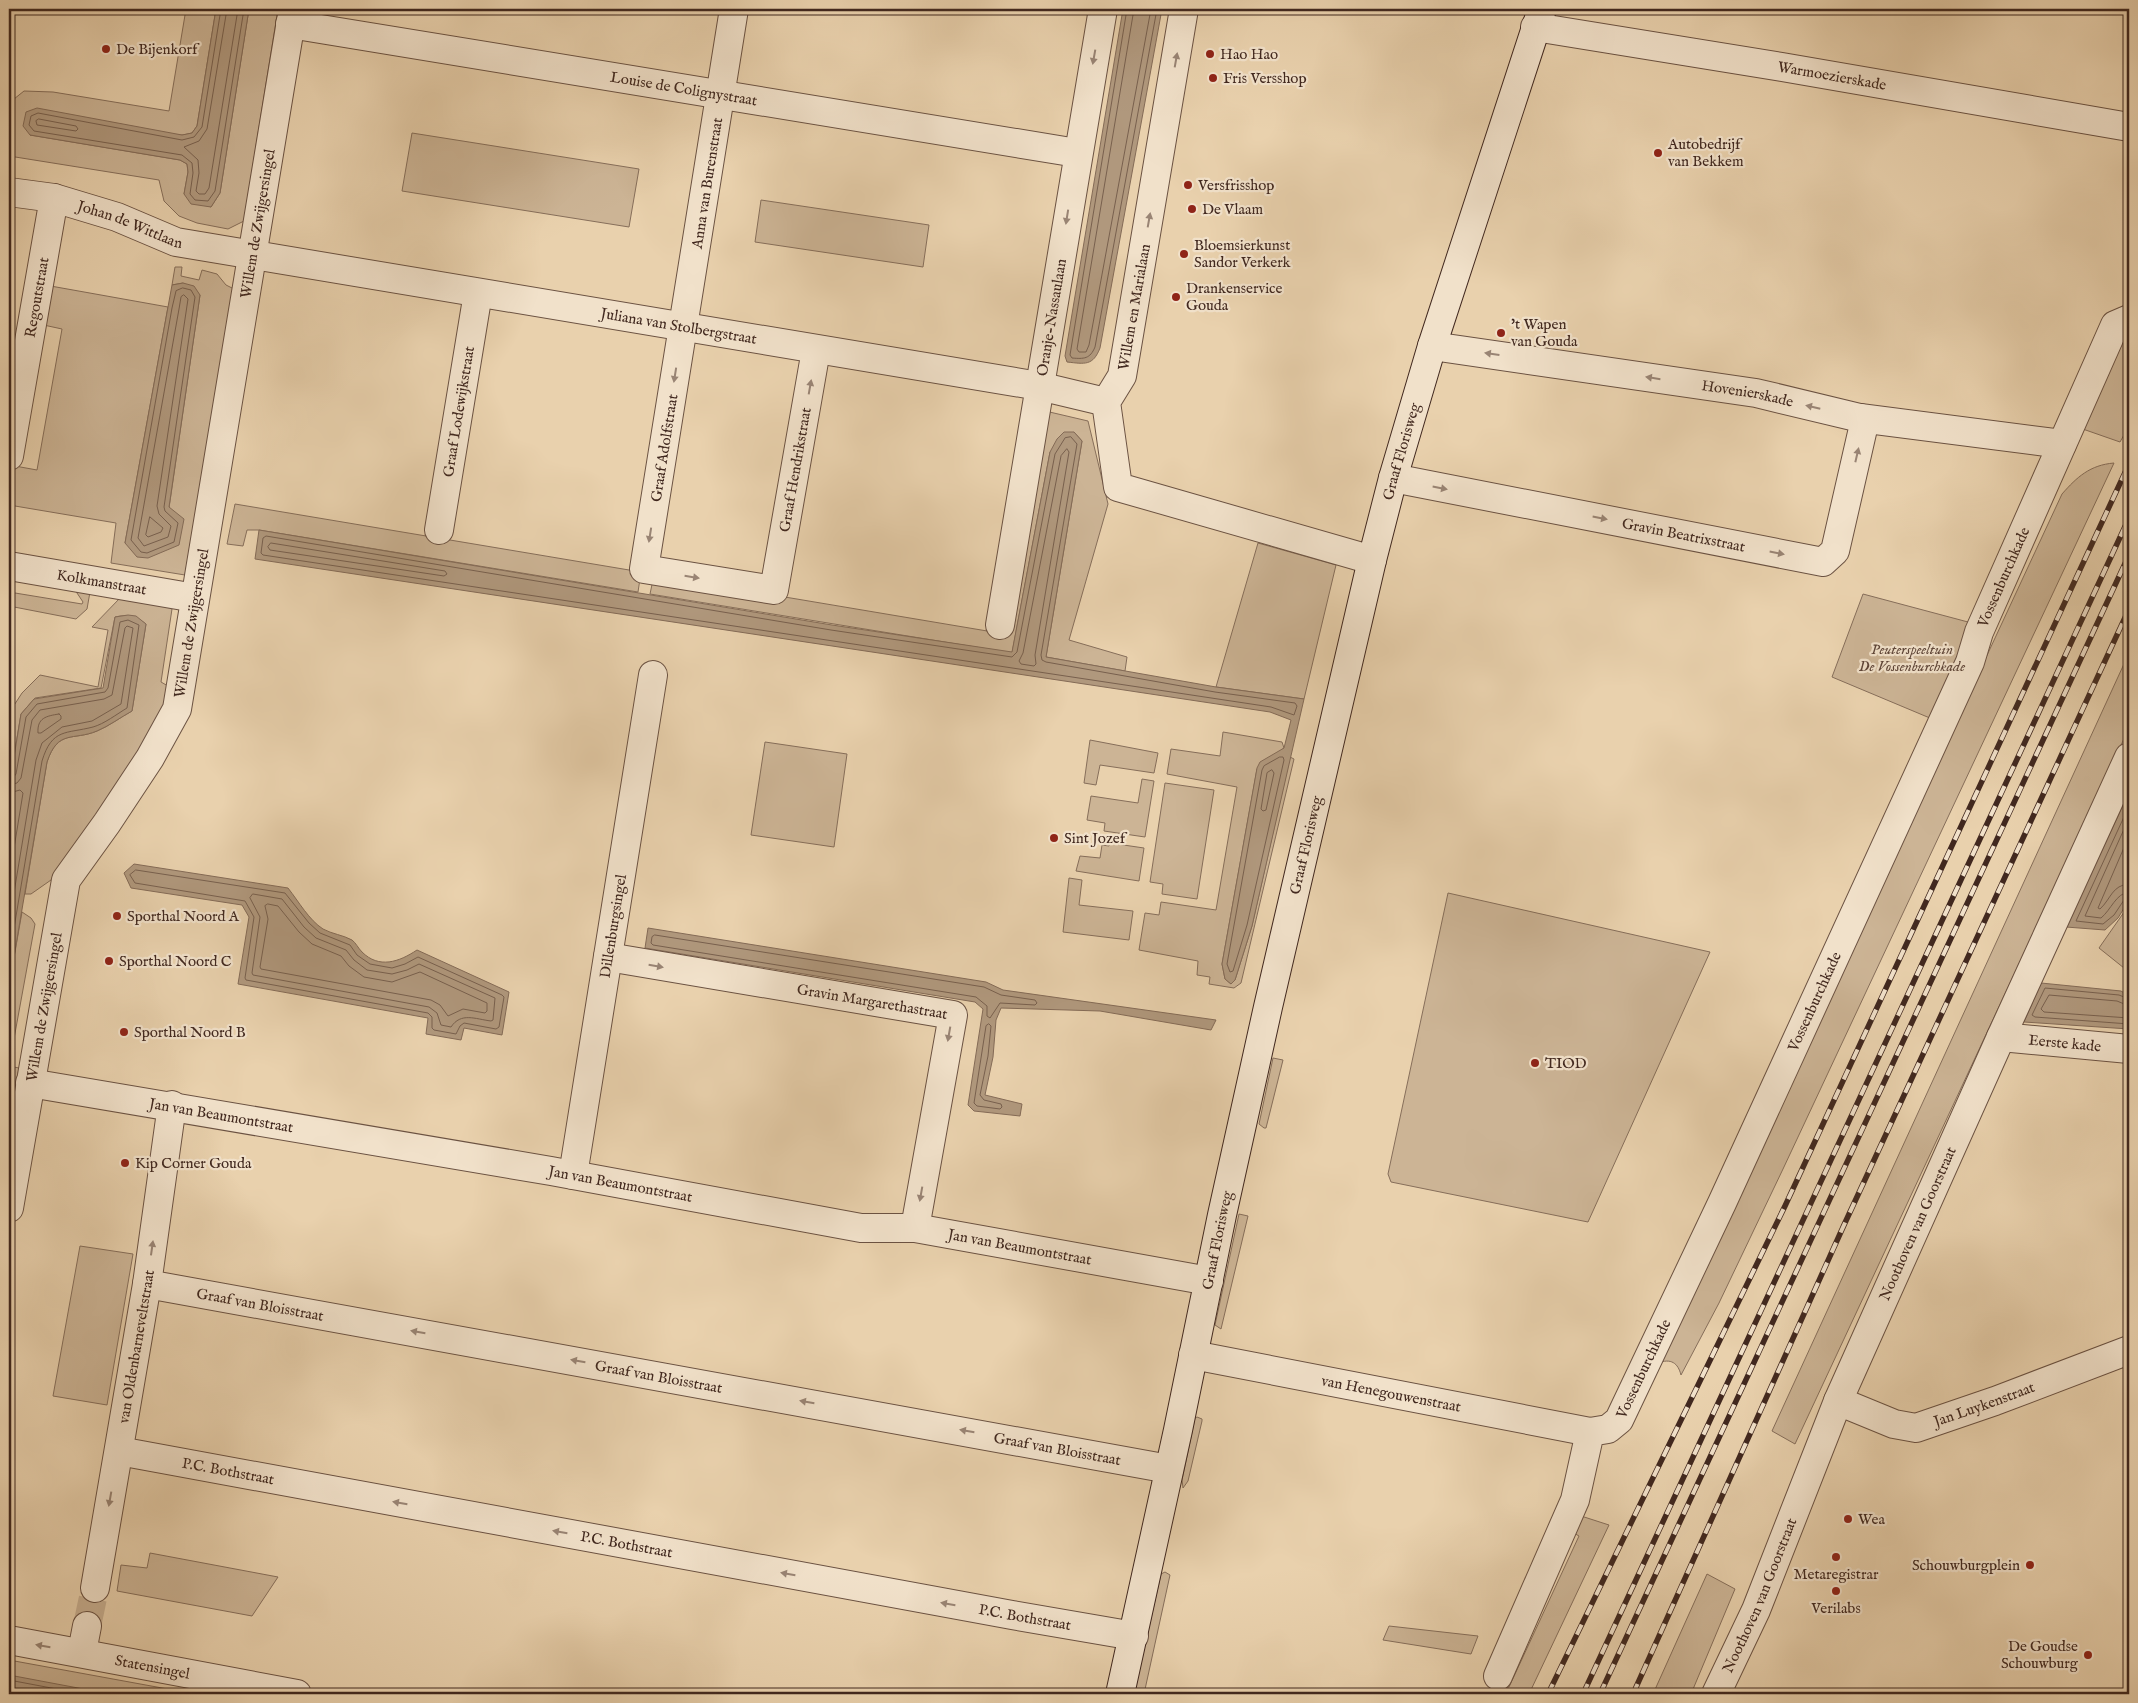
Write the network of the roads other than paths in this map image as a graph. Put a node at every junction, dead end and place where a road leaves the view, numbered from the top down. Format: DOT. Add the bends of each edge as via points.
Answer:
graph roads {
  1 [pos="734,9"];
  2 [pos="1102,9"];
  3 [pos="1184,9"];
  4 [pos="292,16"];
  5 [pos="1538,18"];
  6 [pos="721,94"];
  7 [pos="2129,127"];
  8 [pos="1077,153"];
  9 [pos="9,192"];
  10 [pos="54,198"];
  11 [pos="251,254"];
  12 [pos="478,293"];
  13 [pos="2129,319"];
  14 [pos="683,327"];
  15 [pos="1432,346"];
  16 [pos="816,350"];
  17 [pos="1039,386"];
  18 [pos="1106,402"];
  19 [pos="1860,418"];
  20 [pos="2062,444"];
  21 [pos="9,456"];
  22 [pos="1392,478"];
  23 [pos="439,530"];
  24 [pos="1372,560"];
  25 [pos="9,566"];
  26 [pos="774,590"];
  27 [pos="195,598"];
  28 [pos="1000,625"];
  29 [pos="653,675"];
  30 [pos="2126,772"];
  31 [pos="608,957"];
  32 [pos="2001,1037"];
  33 [pos="2129,1048"];
  34 [pos="30,1083"];
  35 [pos="172,1105"];
  36 [pos="573,1175"];
  37 [pos="9,1208"];
  38 [pos="915,1228"];
  39 [pos="1209,1281"];
  40 [pos="147,1284"];
  41 [pos="2129,1350"];
  42 [pos="1193,1355"];
  43 [pos="1838,1401"];
  44 [pos="1590,1432"];
  45 [pos="119,1451"];
  46 [pos="1169,1469"];
  47 [pos="95,1588"];
  48 [pos="88,1626"];
  49 [pos="1134,1636"];
  50 [pos="9,1640"];
  51 [pos="82,1652"];
  52 [pos="1498,1676"];
  53 [pos="297,1694"];
  54 [pos="1120,1694"];
  55 [pos="1716,1694"];
  1 -- 6 [label="street, Anna van Burenstraat"];
  2 -- 8 [label="street, Oranje-Nassaulaan, one-way"];
  18 -- 3 [label="street, Willem en Marialaan, one-way" via="1122,376"];
  4 -- 6 [label="street, Louise de Colignystraat"];
  4 -- 11 [label="street, Willem de Zwijgersingel"];
  5 -- 7 [label="street, Warmoezierskade" via="1782,67"];
  5 -- 15 [label="street, Graaf Florisweg"];
  6 -- 8 [label="street, Louise de Colignystraat"];
  6 -- 14 [label="street, Anna van Burenstraat"];
  8 -- 17 [label="street, Oranje-Nassaulaan, one-way"];
  9 -- 10 [label="street, Johan de Wittlaan"];
  10 -- 11 [label="street, Johan de Wittlaan" via="118,217 176,242"];
  10 -- 21 [label="street, Regoutstraat"];
  11 -- 12 [label="street, Juliana van Stolbergstraat"];
  11 -- 27 [label="street, Willem de Zwijgersingel"];
  12 -- 14 [label="street, Juliana van Stolbergstraat"];
  12 -- 23 [label="street, Graaf Lodewijkstraat"];
  13 -- 20 [label="street, Vossenburchkade" via="2115,325"];
  14 -- 16 [label="street, Juliana van Stolbergstraat"];
  14 -- 26 [label="street, Graaf Adolfstraat, one-way" via="644,569"];
  19 -- 15 [label="street, Hovenierskade, one-way" via="1756,393"];
  15 -- 22 [label="street, Graaf Florisweg"];
  16 -- 17 [label="street, Juliana van Stolbergstraat"];
  26 -- 16 [label="street, Graaf Hendrikstraat, one-way"];
  17 -- 18 [label="street, Juliana van Stolbergstraat"];
  17 -- 28 [label="street, Oranje-Nassaulaan"];
  18 -- 24 [label="street" via="1118,487"];
  19 -- 20 [label="street, Hovenierskade"];
  22 -- 19 [label="street, Gravin Beatrixstraat, one-way" via="1824,562 1836,551 1864,424"];
  20 -- 44 [label="street, Vossenburchkade" via="1979,632 1970,662 1619,1420 1608,1429"];
  22 -- 24 [label="street, Graaf Florisweg"];
  24 -- 39 [label="street, Graaf Florisweg" via="1268,1007"];
  25 -- 27 [label="street, Kolkmanstraat"];
  27 -- 34 [label="street, Willem de Zwijgersingel" via="178,709 150,758 66,880"];
  29 -- 31 [label="street, Dillenburgsingel"];
  30 -- 32 [label="street, Noothoven van Goorstraat"];
  31 -- 36 [label="street, Dillenburgsingel"];
  31 -- 38 [label="street, Gravin Margarethastraat, one-way" via="953,1016"];
  32 -- 33 [label="street, Eerste kade"];
  32 -- 43 [label="street, Noothoven van Goorstraat"];
  34 -- 35 [label="street, Jan van Beaumontstraat"];
  34 -- 37 [label="street, Willem de Zwijgersingel"];
  35 -- 36 [label="street, Jan van Beaumontstraat"];
  40 -- 35 [label="street, van Oldenbarneveltstraat, one-way"];
  36 -- 38 [label="street, Jan van Beaumontstraat" via="861,1228"];
  38 -- 39 [label="street, Jan van Beaumontstraat"];
  39 -- 42 [label="street, Graaf Florisweg"];
  40 -- 45 [label="street, van Oldenbarneveltstraat"];
  46 -- 40 [label="street, Graaf van Bloisstraat, one-way"];
  41 -- 43 [label="street, Jan Luykenstraat" via="1916,1428 1894,1424"];
  42 -- 44 [label="street, van Henegouwenstraat"];
  42 -- 46 [label="street, Graaf Florisweg"];
  43 -- 55 [label="street, Noothoven van Goorstraat" via="1756,1610"];
  44 -- 52 [label="street" via="1576,1500"];
  45 -- 47 [label="street, van Oldenbarneveltstraat, one-way"];
  49 -- 45 [label="street, P.C. Bothstraat, one-way"];
  46 -- 49 [label="street, Graaf Florisweg"];
  48 -- 51 [label="street"];
  49 -- 54 [label="street, Graaf Florisweg"];
  51 -- 50 [label="street, Statensingel, one-way"];
  51 -- 53 [label="street, Statensingel"];
}
